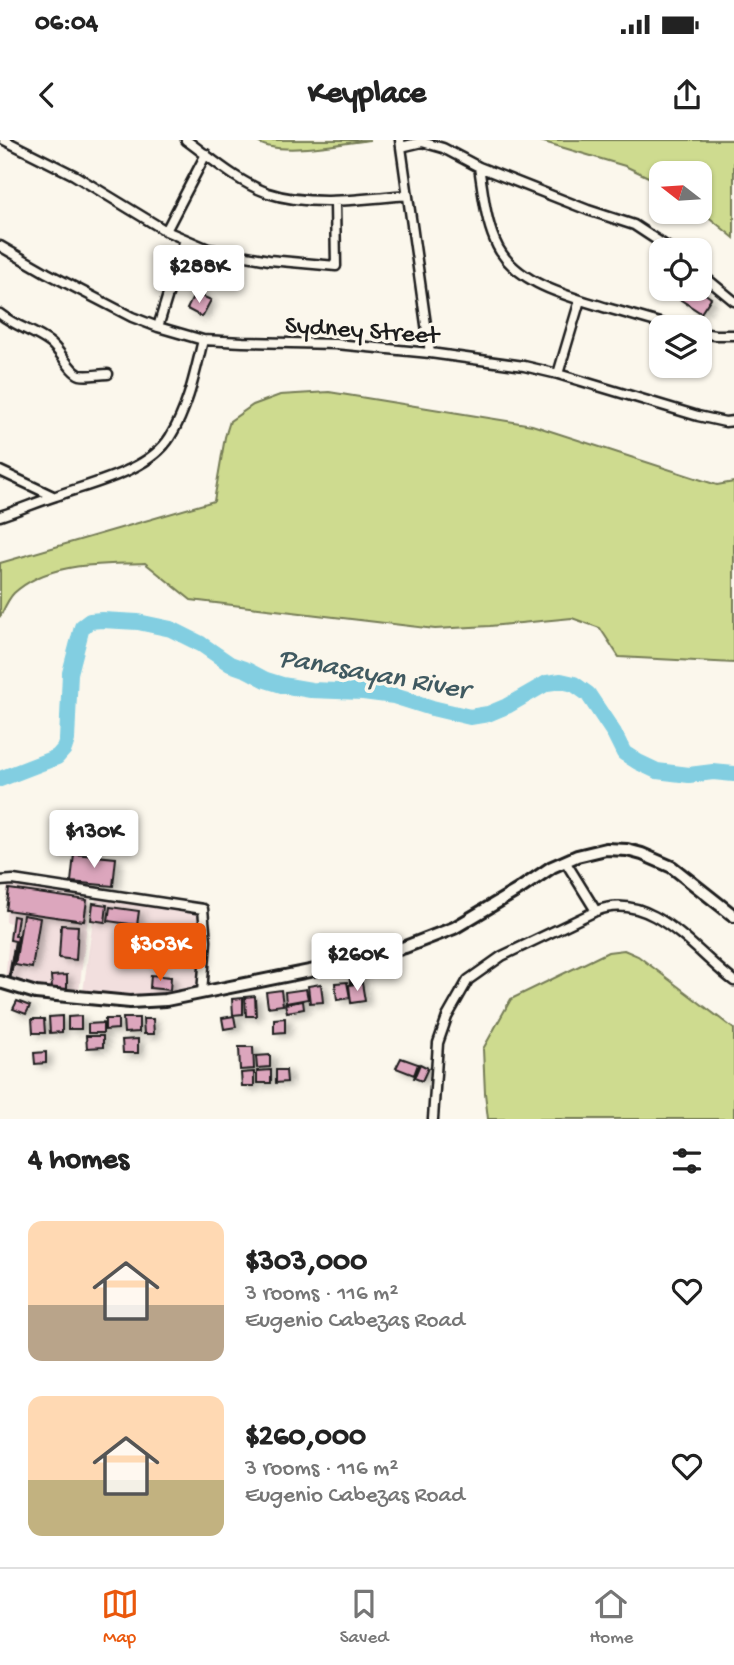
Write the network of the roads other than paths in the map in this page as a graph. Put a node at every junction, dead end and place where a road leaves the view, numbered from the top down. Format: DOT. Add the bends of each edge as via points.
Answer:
graph roads {
  1 [pos="4,140"];
  2 [pos="186,140"];
  3 [pos="400,144"];
  4 [pos="206,154"];
  5 [pos="479,167"];
  6 [pos="407,195"];
  7 [pos="335,202"];
  8 [pos="166,231"];
  9 [pos="654,238"];
  10 [pos="185,239"];
  11 [pos="0,246"];
  12 [pos="712,283"];
  13 [pos="580,300"];
  14 [pos="734,301"];
  15 [pos="0,314"];
  16 [pos="649,320"];
  17 [pos="158,327"];
  18 [pos="712,335"];
  19 [pos="734,335"];
  20 [pos="203,340"];
  21 [pos="430,353"];
  22 [pos="558,373"];
  23 [pos="108,374"];
  24 [pos="734,421"];
  25 [pos="0,471"];
  26 [pos="53,496"];
  27 [pos="0,516"];
  28 [pos="565,861"];
  29 [pos="0,881"];
  30 [pos="596,911"];
  31 [pos="734,916"];
  32 [pos="734,981"];
  33 [pos="0,982"];
  34 [pos="202,993"];
  35 [pos="433,1119"];
  1 -- 8 [label="street" via="74,175"];
  2 -- 4 [label="street"];
  3 -- 5 [label="street" via="422,142 443,148"];
  3 -- 6 [label="street"];
  4 -- 7 [label="street" via="266,192"];
  4 -- 8 [label="street"];
  5 -- 9 [label="street" via="634,225"];
  5 -- 13 [label="street" via="485,206 503,255 537,283"];
  6 -- 7 [label="street"];
  6 -- 21 [label="street"];
  7 -- 10 [label="street" via="336,266 269,260 208,249"];
  8 -- 10 [label="street"];
  10 -- 17 [label="street"];
  11 -- 17 [label="street, Sydney Street"];
  12 -- 14 [label="street"];
  13 -- 16 [label="street"];
  13 -- 22 [label="street"];
  15 -- 23 [label="street" via="48,341 80,375"];
  17 -- 20 [label="street, Sydney Street"];
  18 -- 19 [label="street"];
  20 -- 21 [label="street, Sydney Street" via="336,344"];
  20 -- 26 [label="street" via="183,410 169,439 155,454 124,472"];
  21 -- 22 [label="street, Sydney Street"];
  22 -- 24 [label="street, Sydney Street" via="698,416"];
  25 -- 26 [label="street"];
  26 -- 27 [label="street"];
  28 -- 30 [label="street"];
  28 -- 31 [label="street" via="606,849 642,854 672,867"];
  28 -- 34 [label="street" via="453,928 405,947"];
  29 -- 34 [label="street" via="204,909"];
  30 -- 32 [label="street" via="632,906 656,916"];
  30 -- 35 [label="street" via="502,956 468,980 438,1043"];
  33 -- 34 [label="street" via="36,993 130,1002"];
}
